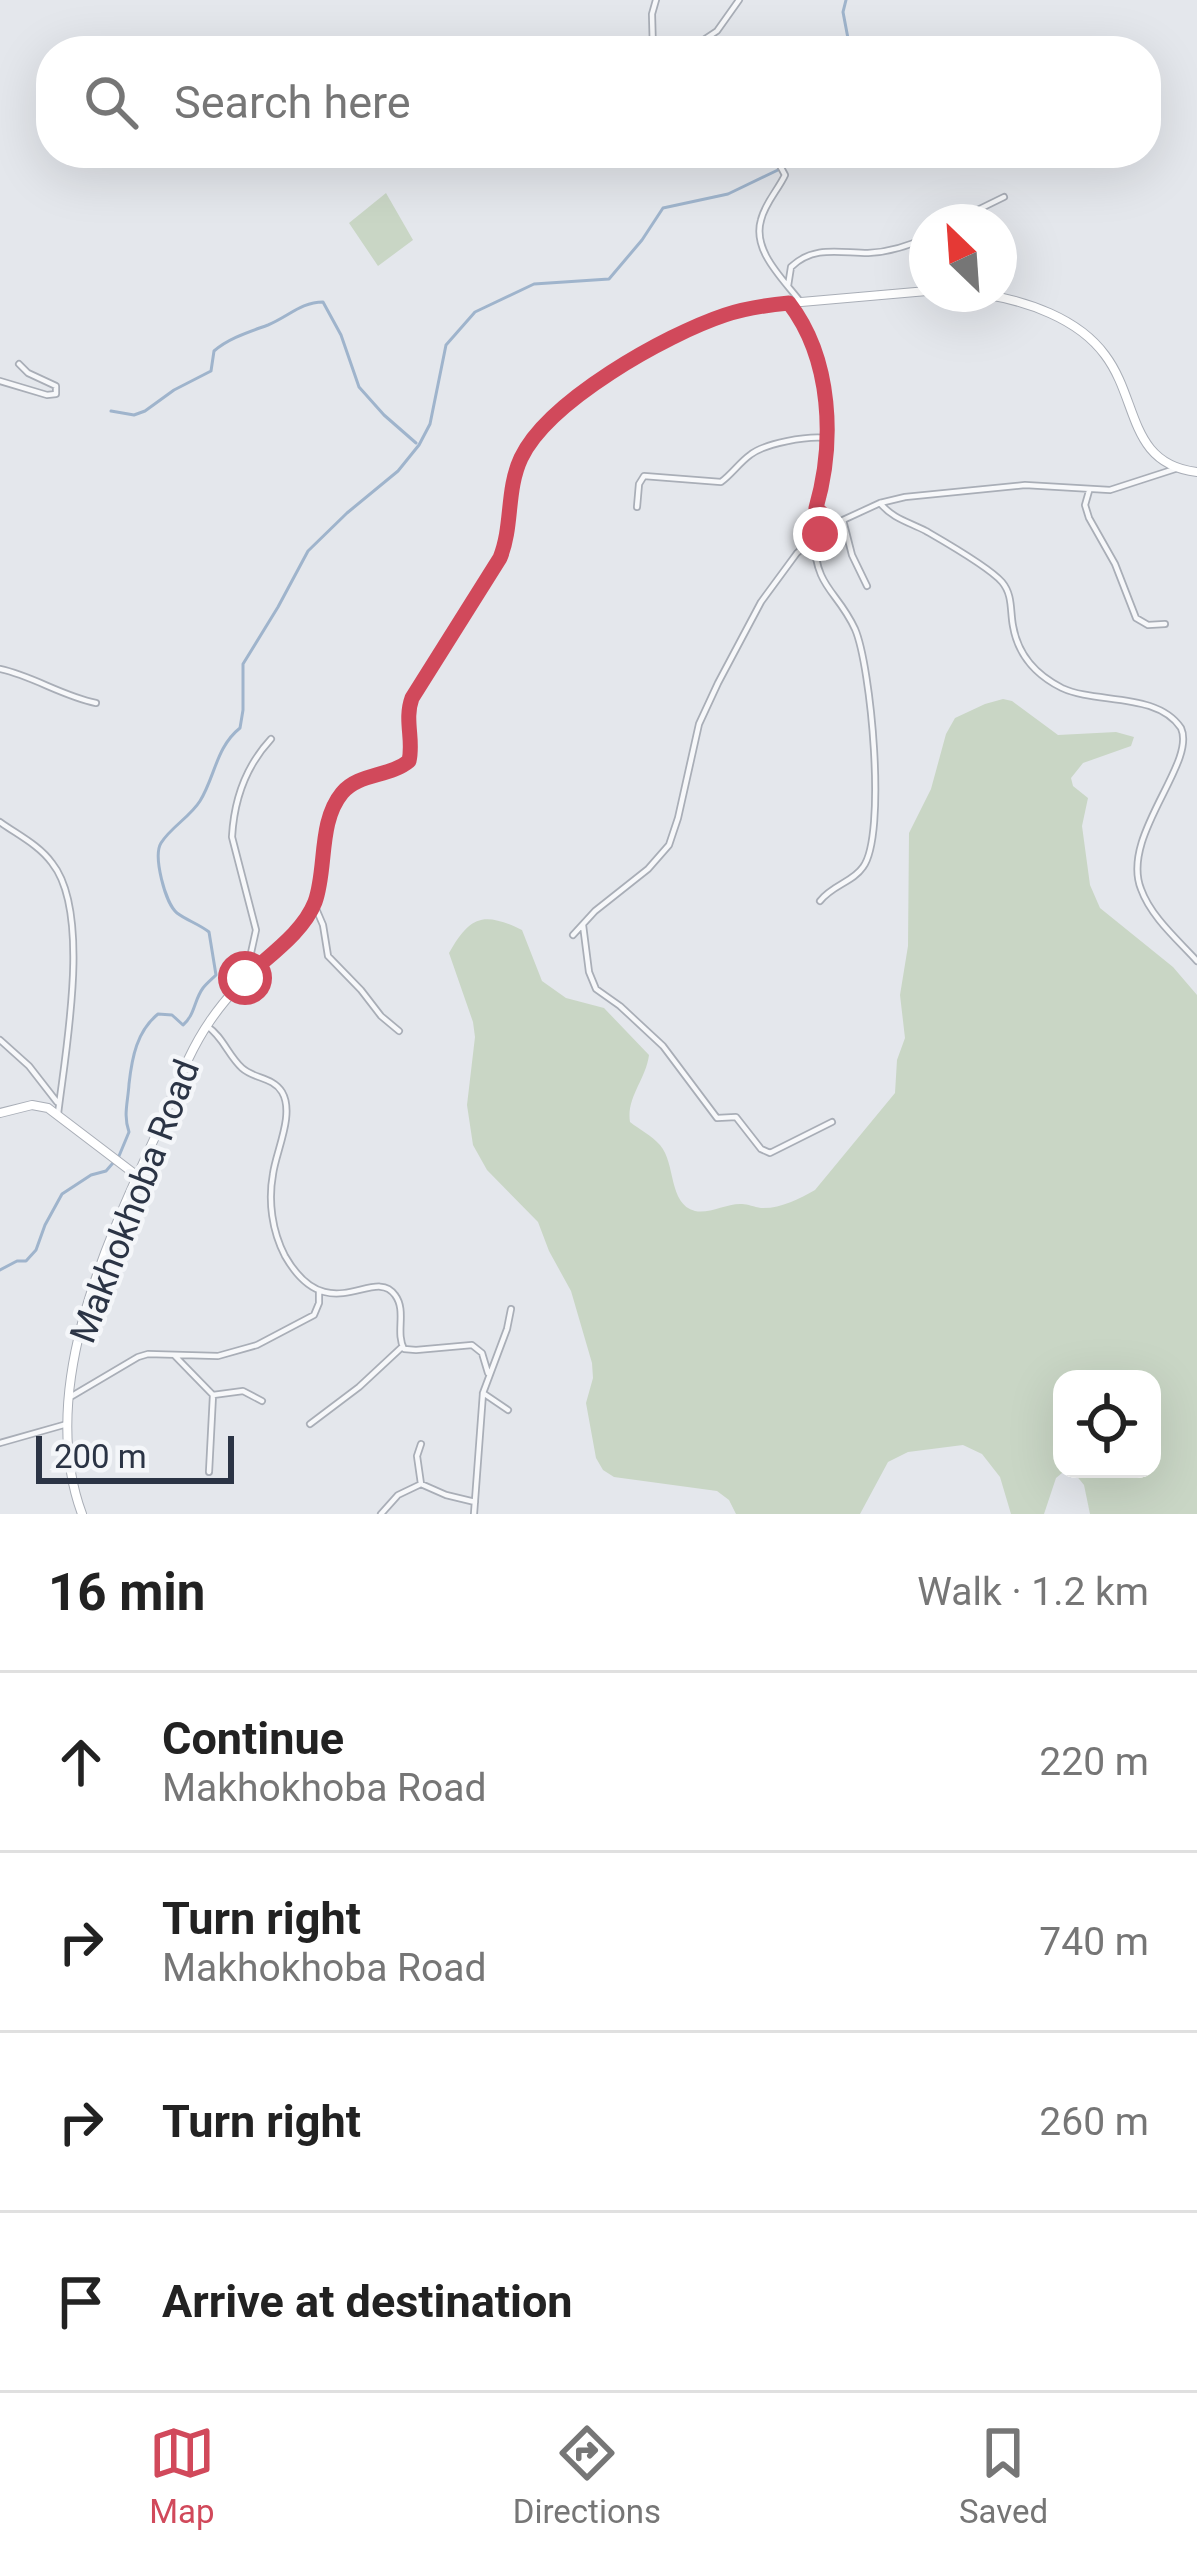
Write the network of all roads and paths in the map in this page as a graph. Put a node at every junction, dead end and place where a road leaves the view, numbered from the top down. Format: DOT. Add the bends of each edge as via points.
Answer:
graph roads {
  1 [pos="656,0"];
  2 [pos="740,0"];
  3 [pos="653,36"];
  4 [pos="709,36"];
  5 [pos="782,168"];
  6 [pos="1004,197"];
  7 [pos="990,204"];
  8 [pos="909,245"];
  9 [pos="788,286"];
  10 [pos="909,293"];
  11 [pos="1017,301"];
  12 [pos="789,303"];
  13 [pos="801,303"];
  14 [pos="19,364"];
  15 [pos="0,380"];
  16 [pos="826,438"];
  17 [pos="1175,469"];
  18 [pos="1197,472"];
  19 [pos="1089,490"];
  20 [pos="880,503"];
  21 [pos="637,506"];
  22 [pos="816,508"];
  23 [pos="844,520"];
  24 [pos="835,525"];
  25 [pos="812,540"];
  26 [pos="867,586"];
  27 [pos="1165,624"];
  28 [pos="0,669"];
  29 [pos="96,704"];
  30 [pos="271,739"];
  31 [pos="0,822"];
  32 [pos="820,901"];
  33 [pos="314,904"];
  34 [pos="583,925"];
  35 [pos="573,935"];
  36 [pos="1197,961"];
  37 [pos="236,989"];
  38 [pos="207,1026"];
  39 [pos="399,1031"];
  40 [pos="0,1040"];
  41 [pos="58,1110"];
  42 [pos="0,1113"];
  43 [pos="832,1122"];
  44 [pos="136,1174"];
  45 [pos="319,1292"];
  46 [pos="511,1309"];
  47 [pos="402,1347"];
  48 [pos="174,1354"];
  49 [pos="488,1373"];
  50 [pos="483,1393"];
  51 [pos="213,1395"];
  52 [pos="67,1399"];
  53 [pos="262,1401"];
  54 [pos="508,1410"];
  55 [pos="67,1424"];
  56 [pos="310,1424"];
  57 [pos="0,1443"];
  58 [pos="421,1444"];
  59 [pos="209,1472"];
  60 [pos="421,1484"];
  61 [pos="476,1503"];
  62 [pos="82,1514"];
  63 [pos="381,1514"];
  64 [pos="474,1514"];
  1 -- 3 [label="street"];
  2 -- 4 [label="street"];
  5 -- 9 [label="street" via="759,229"];
  6 -- 7 [label="street"];
  8 -- 9 [label="street" via="807,256 791,267"];
  9 -- 13 [label="street"];
  10 -- 13 [label="street, Makhokhoba Road"];
  11 -- 17 [label="street" via="1093,342 1113,367 1148,447"];
  12 -- 13 [label="street, Makhokhoba Road"];
  12 -- 16 [label="street" via="810,332"];
  12 -- 33 [label="street, Makhokhoba Road" via="701,324 605,376 540,429 514,475 500,558 412,698 409,761 341,794"];
  14 -- 15 [label="street" via="56,386 56,394"];
  16 -- 21 [label="street" via="759,449 721,482 644,476"];
  16 -- 22 [label="street"];
  17 -- 18 [label="street"];
  17 -- 19 [label="street"];
  19 -- 20 [label="street" via="1025,485"];
  19 -- 27 [label="street" via="1089,518 1136,618"];
  20 -- 23 [label="street"];
  20 -- 36 [label="street" via="1001,580 1019,648 1048,680 1140,704 1182,729 1187,750 1146,834 1137,872 1148,903"];
  22 -- 24 [label="street"];
  22 -- 25 [label="street"];
  23 -- 24 [label="street"];
  23 -- 26 [label="street"];
  24 -- 25 [label="street"];
  25 -- 32 [label="street" via="817,571 858,635 875,746 868,859"];
  25 -- 34 [label="street" via="761,602 718,682 699,724 669,845"];
  28 -- 29 [label="street"];
  30 -- 37 [label="street" via="246,776 233,822 256,930"];
  31 -- 41 [label="street" via="46,856 67,894 72,998"];
  33 -- 37 [label="street, Makhokhoba Road"];
  33 -- 39 [label="street" via="328,956"];
  34 -- 35 [label="street"];
  34 -- 43 [label="street" via="596,988 673,1056 717,1118 736,1117 770,1153"];
  37 -- 38 [label="street, Makhokhoba Road"];
  38 -- 44 [label="street, Makhokhoba Road"];
  38 -- 45 [label="street" via="245,1071 283,1094 271,1192 275,1228 290,1263"];
  40 -- 41 [label="street"];
  41 -- 42 [label="street"];
  41 -- 44 [label="street"];
  44 -- 52 [label="street, Makhokhoba Road" via="82,1323"];
  45 -- 47 [label="street" via="393,1292"];
  45 -- 48 [label="street" via="314,1315 257,1345 218,1356"];
  46 -- 49 [label="street"];
  47 -- 49 [label="street" via="472,1345"];
  47 -- 56 [label="street"];
  48 -- 51 [label="street"];
  48 -- 52 [label="street" via="137,1357"];
  49 -- 50 [label="street"];
  50 -- 54 [label="street"];
  50 -- 61 [label="street"];
  51 -- 53 [label="street" via="243,1391"];
  51 -- 59 [label="street"];
  52 -- 55 [label="street, Makhokhoba Road"];
  55 -- 57 [label="street"];
  55 -- 62 [label="street, Makhokhoba Road"];
  58 -- 60 [label="street"];
  60 -- 61 [label="street"];
  60 -- 63 [label="street"];
  61 -- 64 [label="street"];
}
